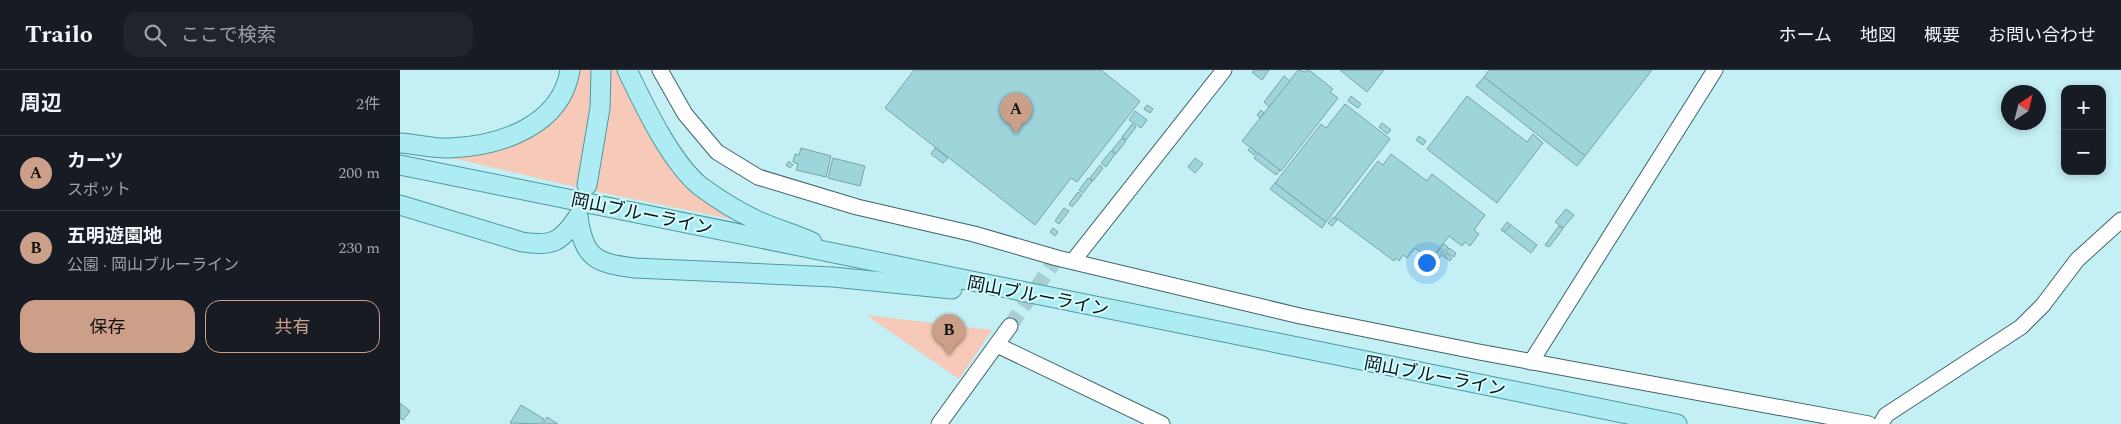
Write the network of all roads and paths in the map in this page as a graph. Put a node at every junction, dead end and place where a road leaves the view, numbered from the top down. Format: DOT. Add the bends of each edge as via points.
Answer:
graph roads {
  1 [pos="570,70"];
  2 [pos="601,70"];
  3 [pos="627,70"];
  4 [pos="660,70"];
  5 [pos="1224,70"];
  6 [pos="1715,70"];
  7 [pos="400,143"];
  8 [pos="400,165"];
  9 [pos="586,185"];
  10 [pos="400,204"];
  11 [pos="2121,220"];
  12 [pos="838,255"];
  13 [pos="1073,261"];
  14 [pos="1063,301"];
  15 [pos="1010,326"];
  16 [pos="997,345"];
  17 [pos="1530,362"];
  18 [pos="939,424"];
  19 [pos="1162,424"];
  20 [pos="1677,424"];
  21 [pos="1860,424"];
  22 [pos="1881,424"];
  1 -- 7 [label="main road" via="555,106 536,124 503,140 450,148"];
  2 -- 9 [label="main road" via="600,108"];
  3 -- 12 [label="main road" via="650,118 683,168 700,185 752,218"];
  4 -- 13 [label="street" via="685,114 717,152 758,177 857,207"];
  5 -- 13 [label="street"];
  6 -- 17 [label="street"];
  8 -- 12 [label="main road, 岡山ブルーライン"];
  10 -- 14 [label="main road" via="540,245 555,242 567,233 578,217 581,240 594,257 606,264 833,277"];
  11 -- 22 [label="street" via="2077,260 2043,305 2021,327 1886,415"];
  12 -- 14 [label="main road, 岡山ブルーライン"];
  13 -- 17 [label="street" via="1300,316"];
  14 -- 20 [label="main road, 岡山ブルーライン"];
  15 -- 16 [label="street"];
  16 -- 18 [label="street"];
  16 -- 19 [label="street"];
  17 -- 21 [label="street"];
}
